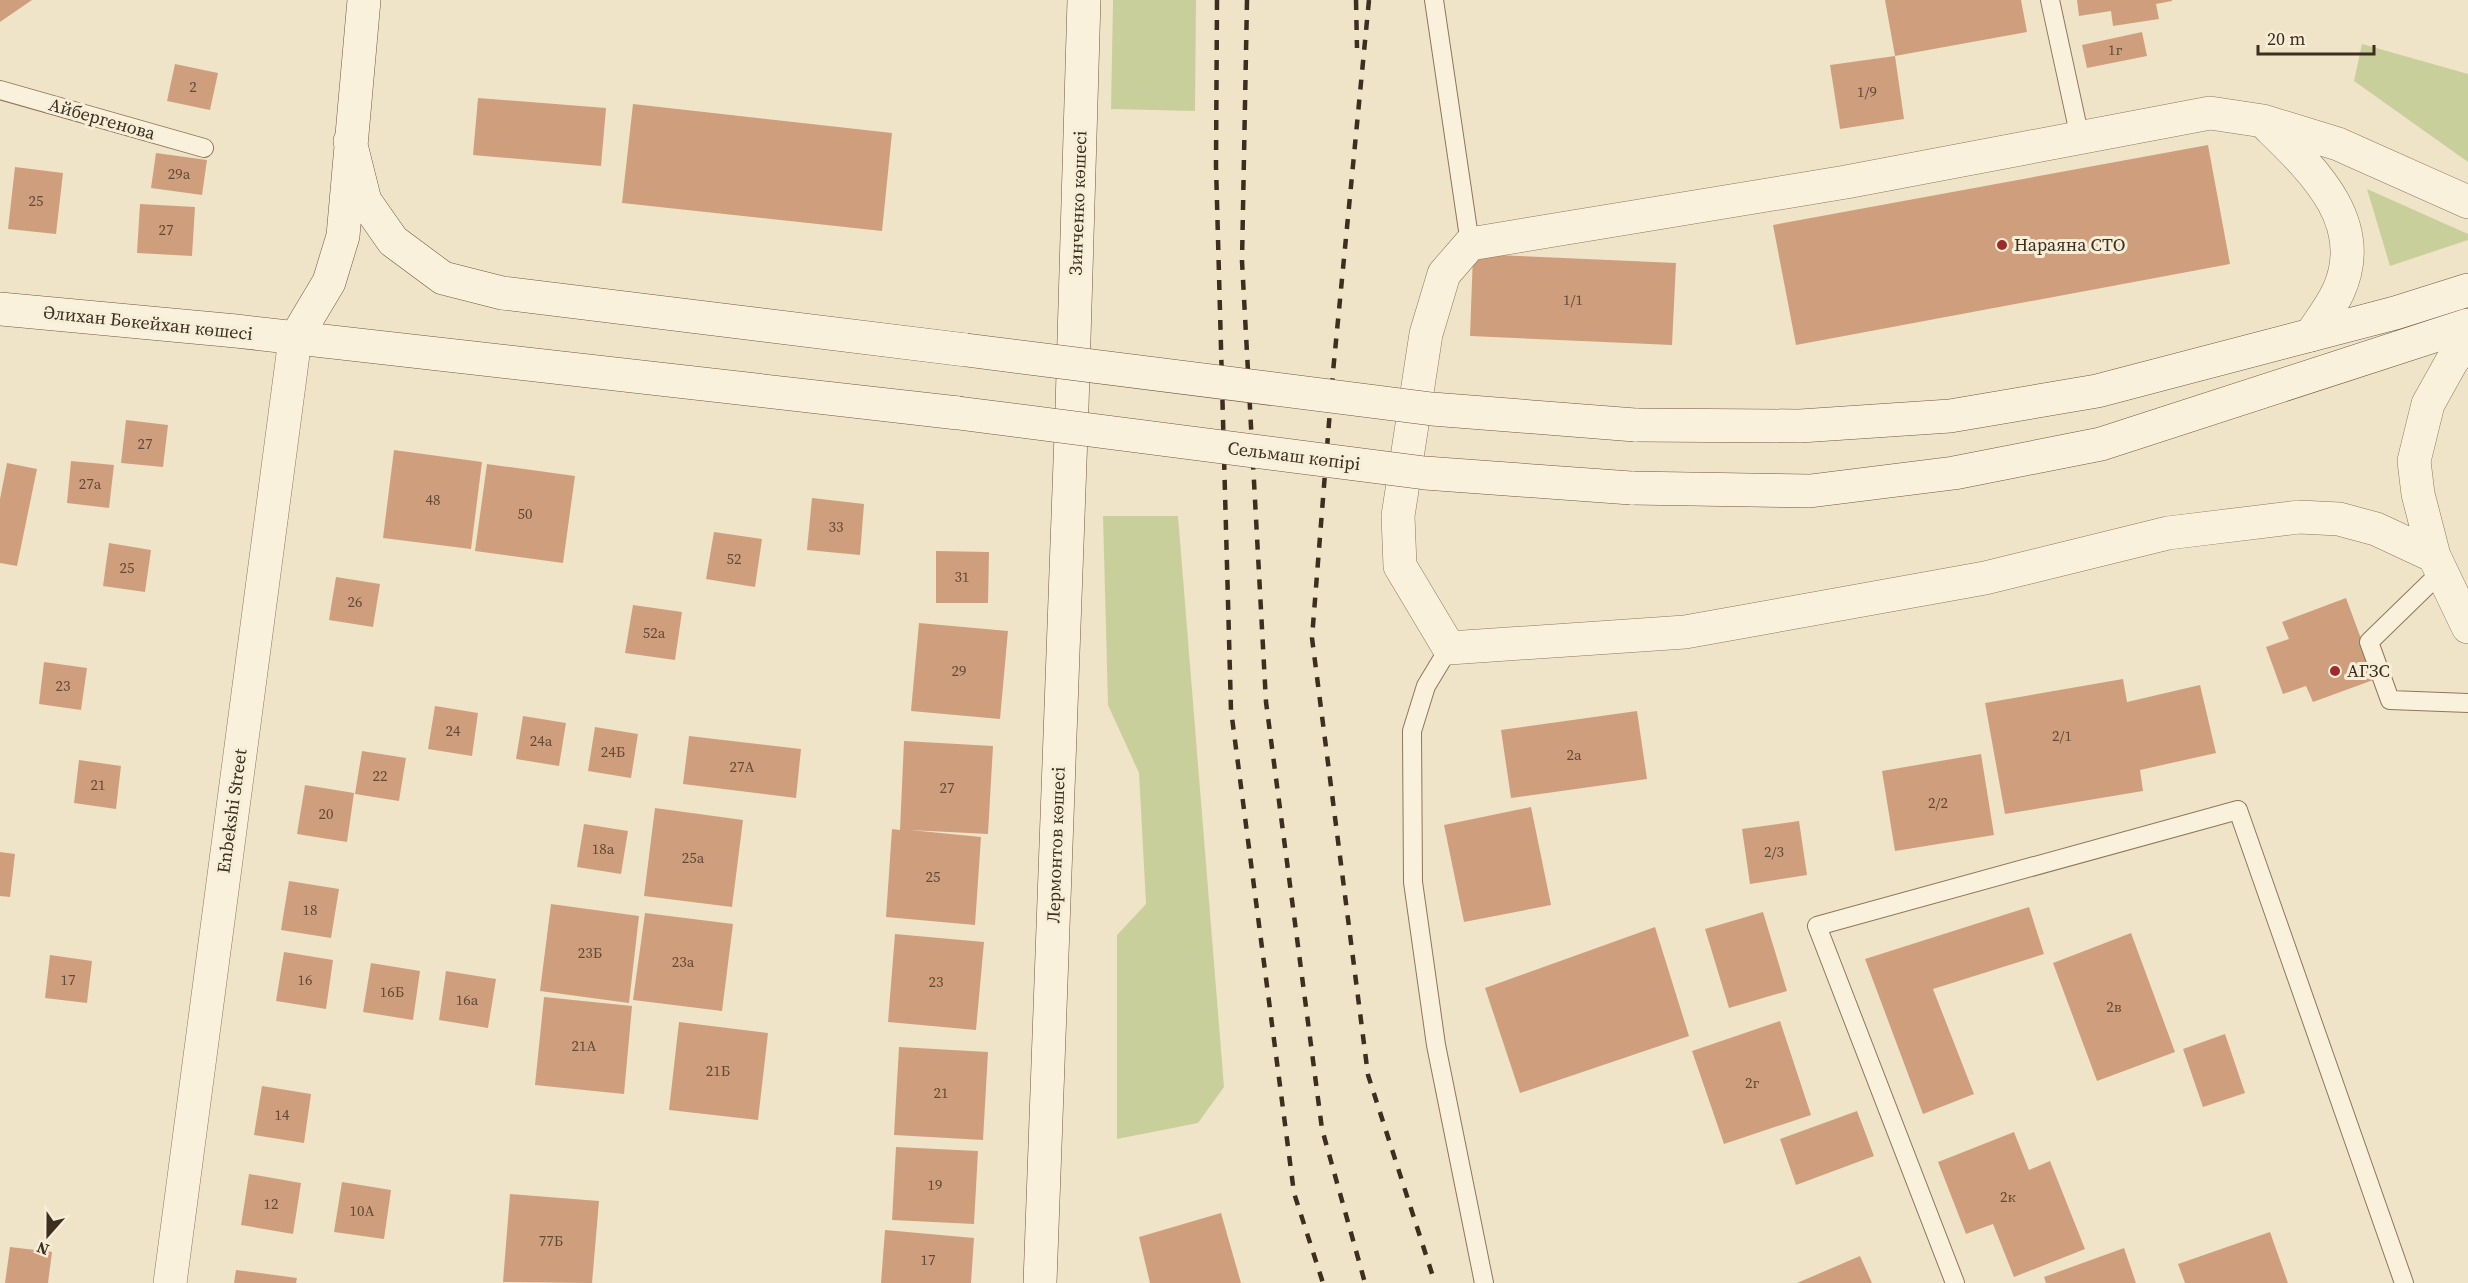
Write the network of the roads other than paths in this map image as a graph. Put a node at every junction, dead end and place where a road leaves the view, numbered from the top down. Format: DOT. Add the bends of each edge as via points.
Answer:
graph roads {
  1 [pos="364,0"];
  2 [pos="1084,0"];
  3 [pos="1434,0"];
  4 [pos="2050,0"];
  5 [pos="0,90"];
  6 [pos="2263,121"];
  7 [pos="2080,138"];
  8 [pos="350,141"];
  9 [pos="204,148"];
  10 [pos="2468,202"];
  11 [pos="1470,244"];
  12 [pos="2468,290"];
  13 [pos="0,309"];
  14 [pos="2468,325"];
  15 [pos="2311,335"];
  16 [pos="295,339"];
  17 [pos="2468,340"];
  18 [pos="1072,406"];
  19 [pos="958,413"];
  20 [pos="2438,564"];
  21 [pos="2468,627"];
  22 [pos="1449,648"];
  23 [pos="2468,703"];
  24 [pos="170,1283"];
  25 [pos="1040,1283"];
  26 [pos="1484,1283"];
  27 [pos="1955,1283"];
  28 [pos="2404,1283"];
  1 -- 8 [label="street"];
  2 -- 18 [label="street, Зинченко көшесі"];
  3 -- 11 [label="lane"];
  4 -- 7 [label="lane"];
  5 -- 9 [label="lane, Айбергенова"];
  6 -- 7 [label="street" via="2210,113"];
  6 -- 10 [label="street" via="2338,144"];
  6 -- 15 [label="street" via="2306,163 2333,197 2343,223 2345,272 2338,292"];
  7 -- 11 [label="street" via="1846,182"];
  8 -- 15 [label="street, bridge" via="365,201 393,241 443,278 502,293 1432,409 1635,425 1800,426 1950,416 2097,391"];
  8 -- 16 [label="street" via="344,236 329,282"];
  11 -- 22 [label="street" via="1444,274 1426,334 1398,516 1400,566"];
  12 -- 15 [label="street"];
  13 -- 16 [label="street, Әлихан Бөкейхан көшесі"];
  14 -- 19 [label="street, Сельмаш көпірі, bridge" via="2101,444 1954,473 1810,490 1631,488 1425,473"];
  16 -- 19 [label="street, Әлихан Бөкейхан көшесі"];
  16 -- 24 [label="street, Enbekshi Street"];
  17 -- 20 [label="street" via="2428,404 2414,461 2418,494"];
  18 -- 25 [label="street, Лермонтов көшесі"];
  20 -- 21 [label="street"];
  20 -- 22 [label="street" via="2376,529 2339,519 2299,517 2168,533 1984,578 1685,632"];
  20 -- 23 [label="lane" via="2369,642 2390,700"];
  22 -- 26 [label="lane" via="1426,686 1412,731 1413,882 1436,1045"];
  27 -- 28 [label="lane" via="1817,926 2238,810"];
}
